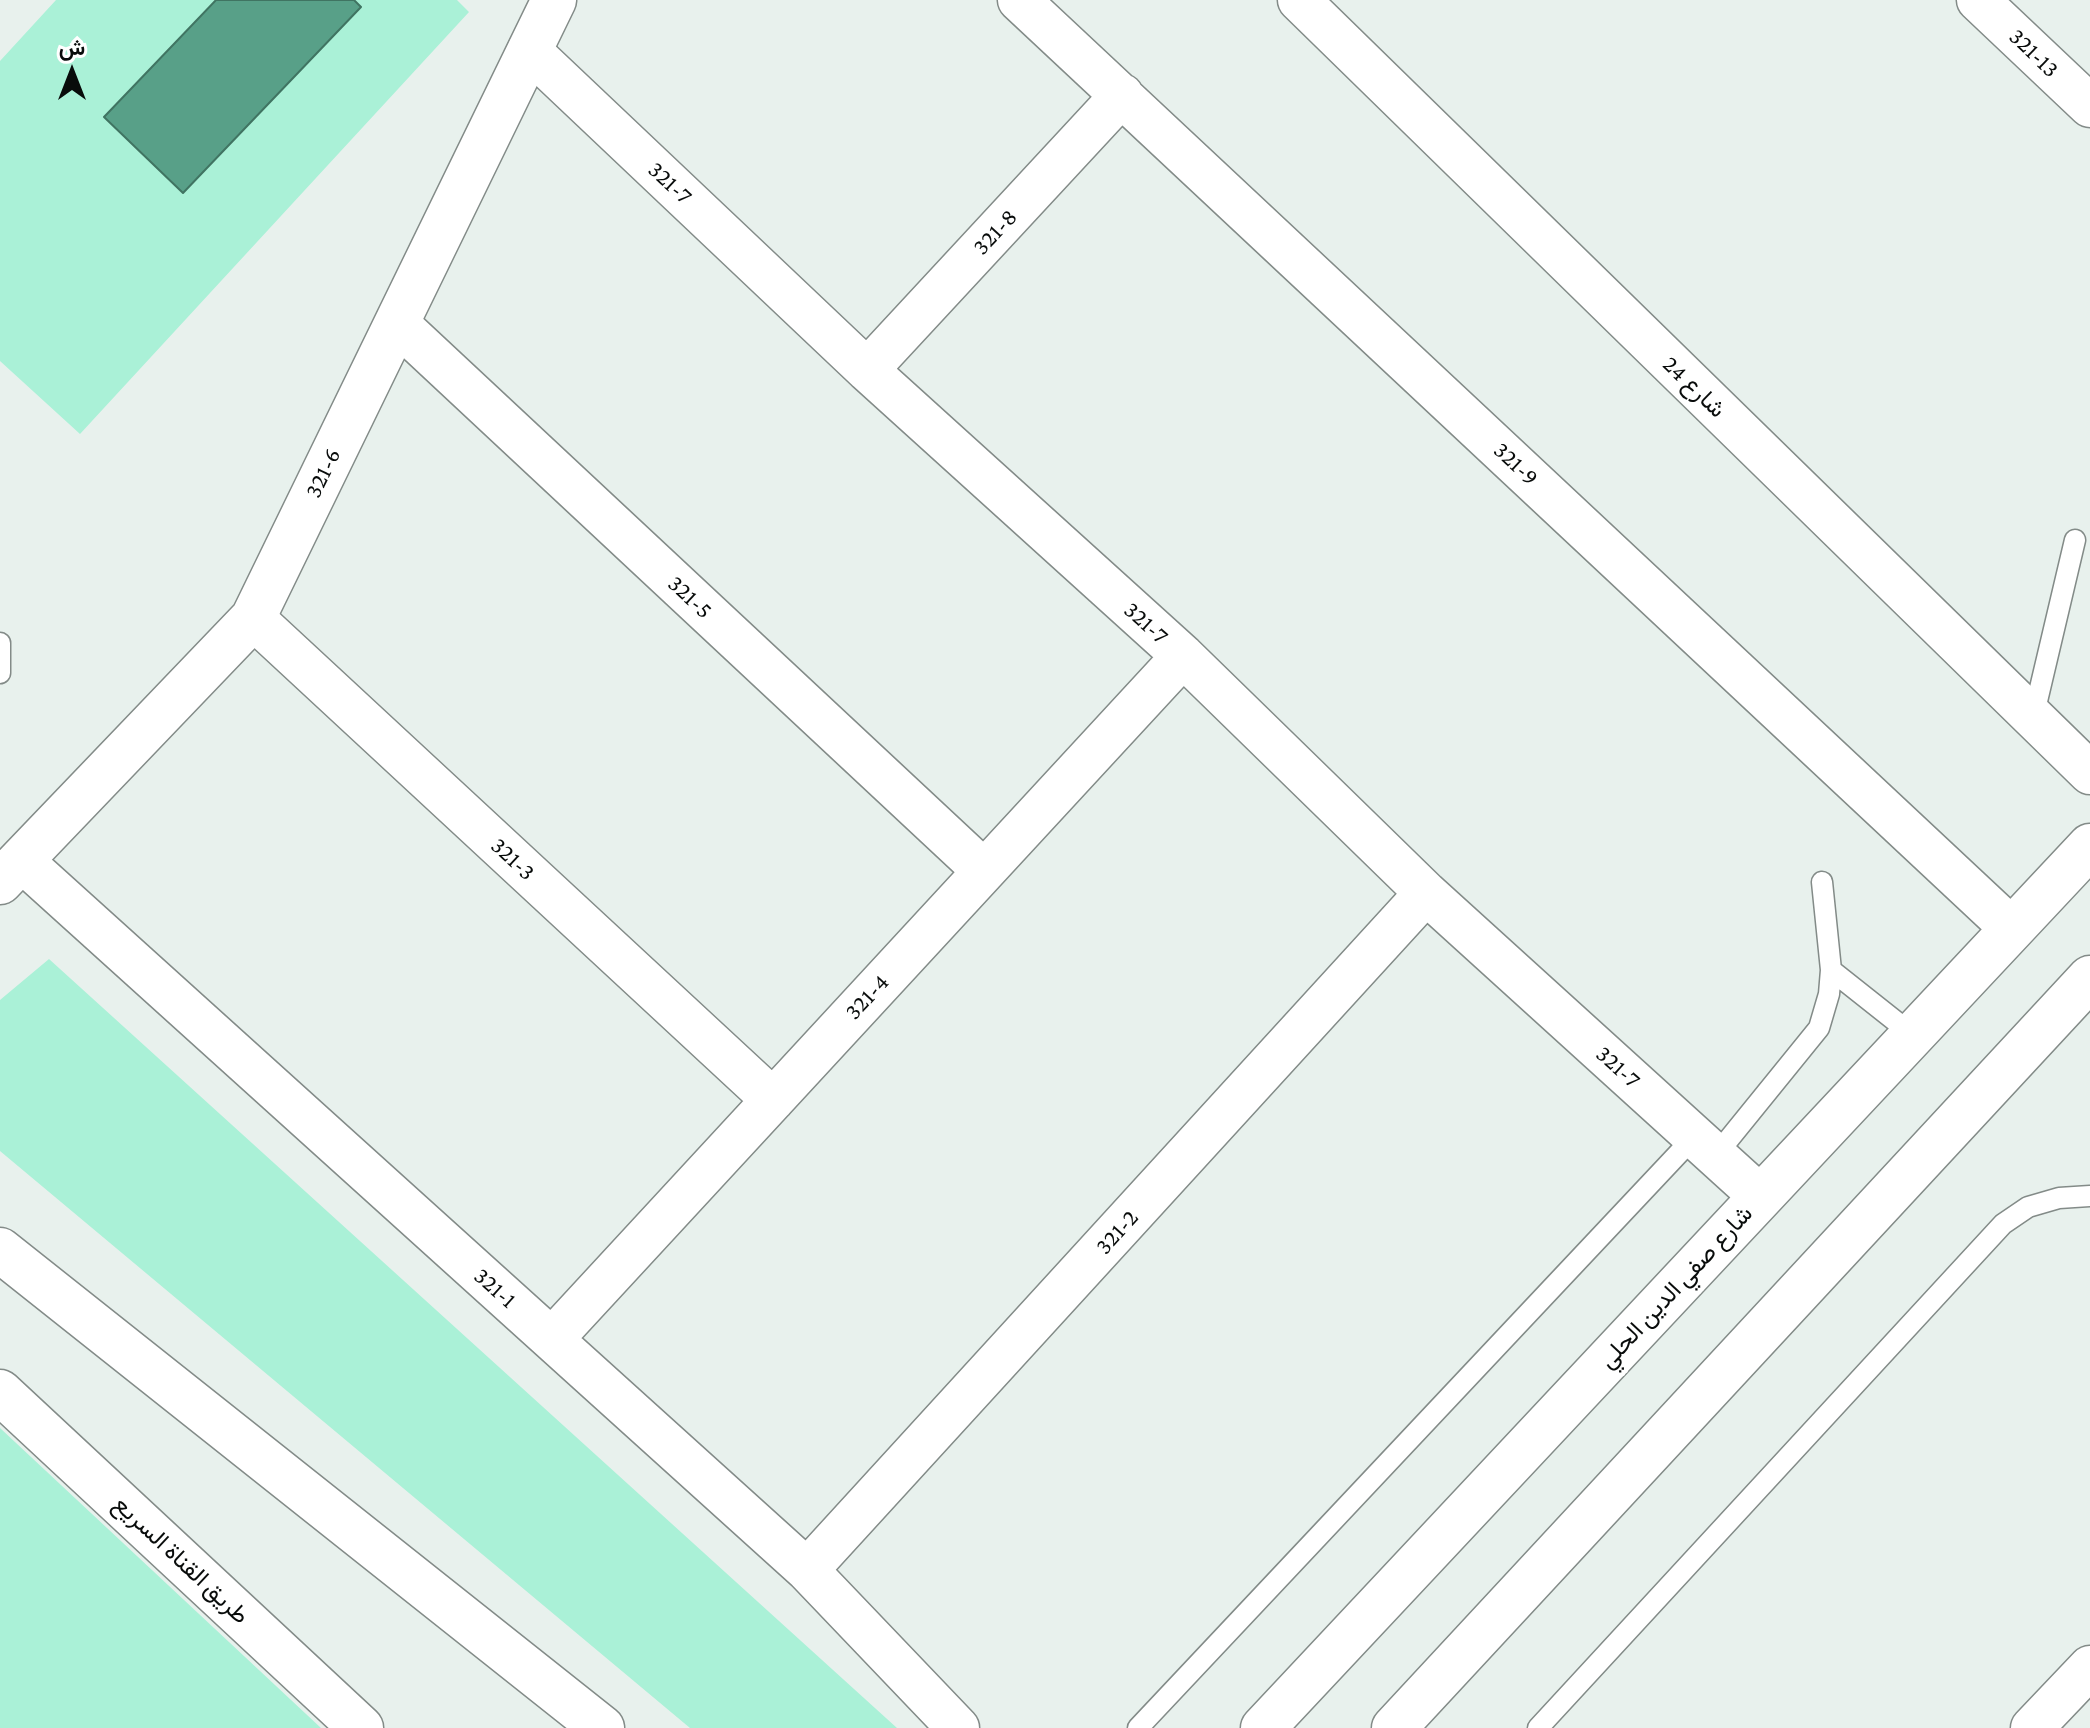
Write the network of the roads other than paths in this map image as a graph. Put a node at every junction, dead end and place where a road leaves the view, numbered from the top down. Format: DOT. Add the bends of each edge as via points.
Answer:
graph roads {
  1 [pos="554,0"];
  2 [pos="1019,0"];
  3 [pos="1299,0"];
  4 [pos="1978,0"];
  5 [pos="529,50"];
  6 [pos="1122,95"];
  7 [pos="2090,106"];
  8 [pos="397,323"];
  9 [pos="867,370"];
  10 [pos="2075,540"];
  11 [pos="253,618"];
  12 [pos="0,643"];
  13 [pos="1183,656"];
  14 [pos="0,673"];
  15 [pos="2033,718"];
  16 [pos="2090,773"];
  17 [pos="2090,846"];
  18 [pos="7,860"];
  19 [pos="984,871"];
  20 [pos="1822,882"];
  21 [pos="1426,893"];
  22 [pos="2012,929"];
  23 [pos="1831,970"];
  24 [pos="2090,978"];
  25 [pos="1913,1035"];
  26 [pos="773,1100"];
  27 [pos="1705,1146"];
  28 [pos="2090,1196"];
  29 [pos="1761,1197"];
  30 [pos="0,1250"];
  31 [pos="552,1339"];
  32 [pos="0,1392"];
  33 [pos="807,1570"];
  34 [pos="2090,1667"];
  35 [pos="361,1728"];
  36 [pos="602,1728"];
  37 [pos="958,1728"];
  38 [pos="1138,1728"];
  39 [pos="1263,1728"];
  40 [pos="1394,1728"];
  41 [pos="1538,1728"];
  42 [pos="2032,1728"];
  1 -- 5 [label="main road, 321-6"];
  2 -- 6 [label="street, 321-9"];
  3 -- 15 [label="street, شارع 24"];
  4 -- 7 [label="street, 321-13"];
  5 -- 8 [label="main road, 321-6"];
  5 -- 9 [label="street, 321-7"];
  6 -- 9 [label="street, 321-8"];
  6 -- 22 [label="street, 321-9"];
  8 -- 11 [label="main road, 321-6"];
  8 -- 19 [label="street, 321-5"];
  9 -- 13 [label="street, 321-7"];
  10 -- 15 [label="lane"];
  11 -- 18 [label="main road, 321-6"];
  11 -- 26 [label="street, 321-3"];
  12 -- 14 [label="lane"];
  13 -- 19 [label="street, 321-4"];
  13 -- 21 [label="street, 321-7"];
  15 -- 16 [label="street, شارع 24"];
  17 -- 22 [label="main road, شارع صفي الدين الحلي"];
  18 -- 31 [label="street, 321-1"];
  19 -- 26 [label="street, 321-4"];
  20 -- 23 [label="lane"];
  21 -- 27 [label="street, 321-7"];
  21 -- 33 [label="street, 321-2"];
  22 -- 25 [label="main road, شارع صفي الدين الحلي"];
  23 -- 25 [label="lane"];
  23 -- 27 [label="lane" via="1819,1028"];
  24 -- 40 [label="main road"];
  25 -- 29 [label="main road, شارع صفي الدين الحلي"];
  26 -- 31 [label="street, 321-4"];
  27 -- 29 [label="street, 321-7"];
  27 -- 38 [label="lane"];
  28 -- 41 [label="lane" via="2028,1207 2003,1224"];
  29 -- 39 [label="main road, شارع صفي الدين الحلي"];
  30 -- 36 [label="main road"];
  31 -- 33 [label="street, 321-1"];
  32 -- 35 [label="main road, طريق القناة السريع"];
  33 -- 37 [label="street, 321-1"];
  34 -- 42 [label="street"];
}
